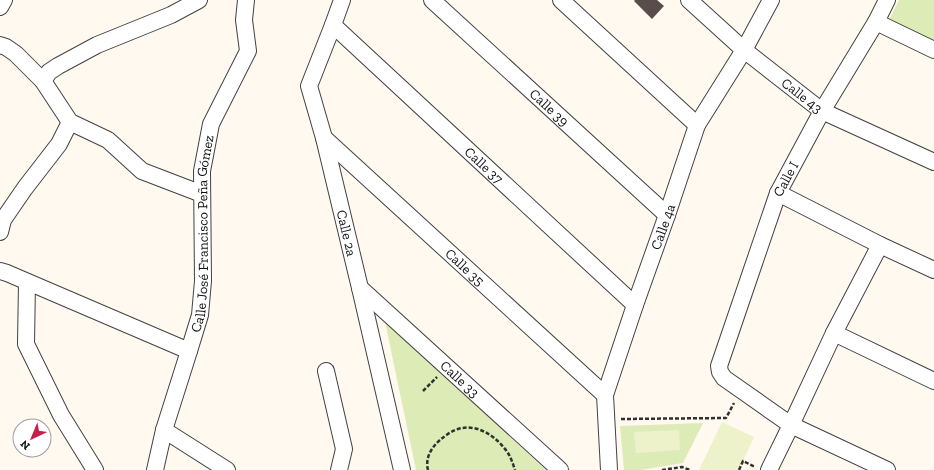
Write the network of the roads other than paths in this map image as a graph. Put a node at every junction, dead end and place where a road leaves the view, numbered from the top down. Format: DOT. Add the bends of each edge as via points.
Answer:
graph roads {
  1 [pos="4,0"];
  2 [pos="199,0"];
  3 [pos="246,0"];
  4 [pos="342,0"];
  5 [pos="432,0"];
  6 [pos="561,0"];
  7 [pos="688,0"];
  8 [pos="771,0"];
  9 [pos="887,0"];
  10 [pos="0,7"];
  11 [pos="876,22"];
  12 [pos="333,25"];
  13 [pos="0,45"];
  14 [pos="744,50"];
  15 [pos="934,50"];
  16 [pos="44,81"];
  17 [pos="822,111"];
  18 [pos="70,122"];
  19 [pos="697,125"];
  20 [pos="324,138"];
  21 [pos="934,162"];
  22 [pos="778,193"];
  23 [pos="202,194"];
  24 [pos="667,215"];
  25 [pos="0,232"];
  26 [pos="880,245"];
  27 [pos="934,270"];
  28 [pos="0,271"];
  29 [pos="26,282"];
  30 [pos="360,288"];
  31 [pos="635,304"];
  32 [pos="834,333"];
  33 [pos="189,351"];
  34 [pos="326,371"];
  35 [pos="934,381"];
  36 [pos="605,395"];
  37 [pos="791,425"];
  38 [pos="164,430"];
  39 [pos="763,469"];
  40 [pos="883,469"];
  41 [pos="95,470"];
  42 [pos="155,470"];
  43 [pos="226,470"];
  44 [pos="339,470"];
  45 [pos="402,470"];
  46 [pos="560,470"];
  47 [pos="609,470"];
  1 -- 10 [label="street"];
  2 -- 16 [label="street" via="171,15 97,45 49,72"];
  3 -- 23 [label="street, Calle José Francisco Peña Gómez" via="244,20 248,51 212,124 202,171"];
  4 -- 12 [label="street, Calle 2a"];
  5 -- 24 [label="street, Calle 39"];
  6 -- 19 [label="street"];
  7 -- 14 [label="street, Calle 43"];
  8 -- 14 [label="street, Calle 4a"];
  9 -- 11 [label="street, Calle I"];
  11 -- 15 [label="street"];
  11 -- 17 [label="street, Calle I"];
  12 -- 20 [label="street, Calle 2a" via="309,86"];
  12 -- 31 [label="street, Calle 37"];
  13 -- 16 [label="street" via="16,54"];
  14 -- 17 [label="street, Calle 43"];
  14 -- 19 [label="street, Calle 4a"];
  16 -- 18 [label="street"];
  17 -- 21 [label="street, Calle 43"];
  17 -- 22 [label="street, Calle I"];
  18 -- 23 [label="street" via="108,140 142,171"];
  18 -- 25 [label="street" via="59,144 3,220"];
  19 -- 24 [label="street, Calle 4a"];
  20 -- 30 [label="street, Calle 2a"];
  20 -- 36 [label="street, Calle 35"];
  22 -- 26 [label="street"];
  22 -- 37 [label="street, Calle I" via="719,366 724,378"];
  23 -- 33 [label="street, Calle José Francisco Peña Gómez" via="203,281 200,315"];
  24 -- 31 [label="street, Calle 4a"];
  26 -- 27 [label="street"];
  26 -- 32 [label="street"];
  28 -- 29 [label="street"];
  29 -- 33 [label="street"];
  29 -- 41 [label="street" via="26,344 61,415"];
  30 -- 45 [label="street, Calle 2a"];
  30 -- 46 [label="street, Calle 33"];
  31 -- 36 [label="street, Calle 4a"];
  32 -- 35 [label="street"];
  32 -- 37 [label="street"];
  33 -- 38 [label="street, Calle José Francisco Peña Gómez"];
  34 -- 44 [label="street" via="344,449"];
  36 -- 47 [label="street, Calle 4a"];
  37 -- 39 [label="street"];
  37 -- 40 [label="street"];
  38 -- 42 [label="street, Calle José Francisco Peña Gómez"];
  38 -- 43 [label="street"];
}
